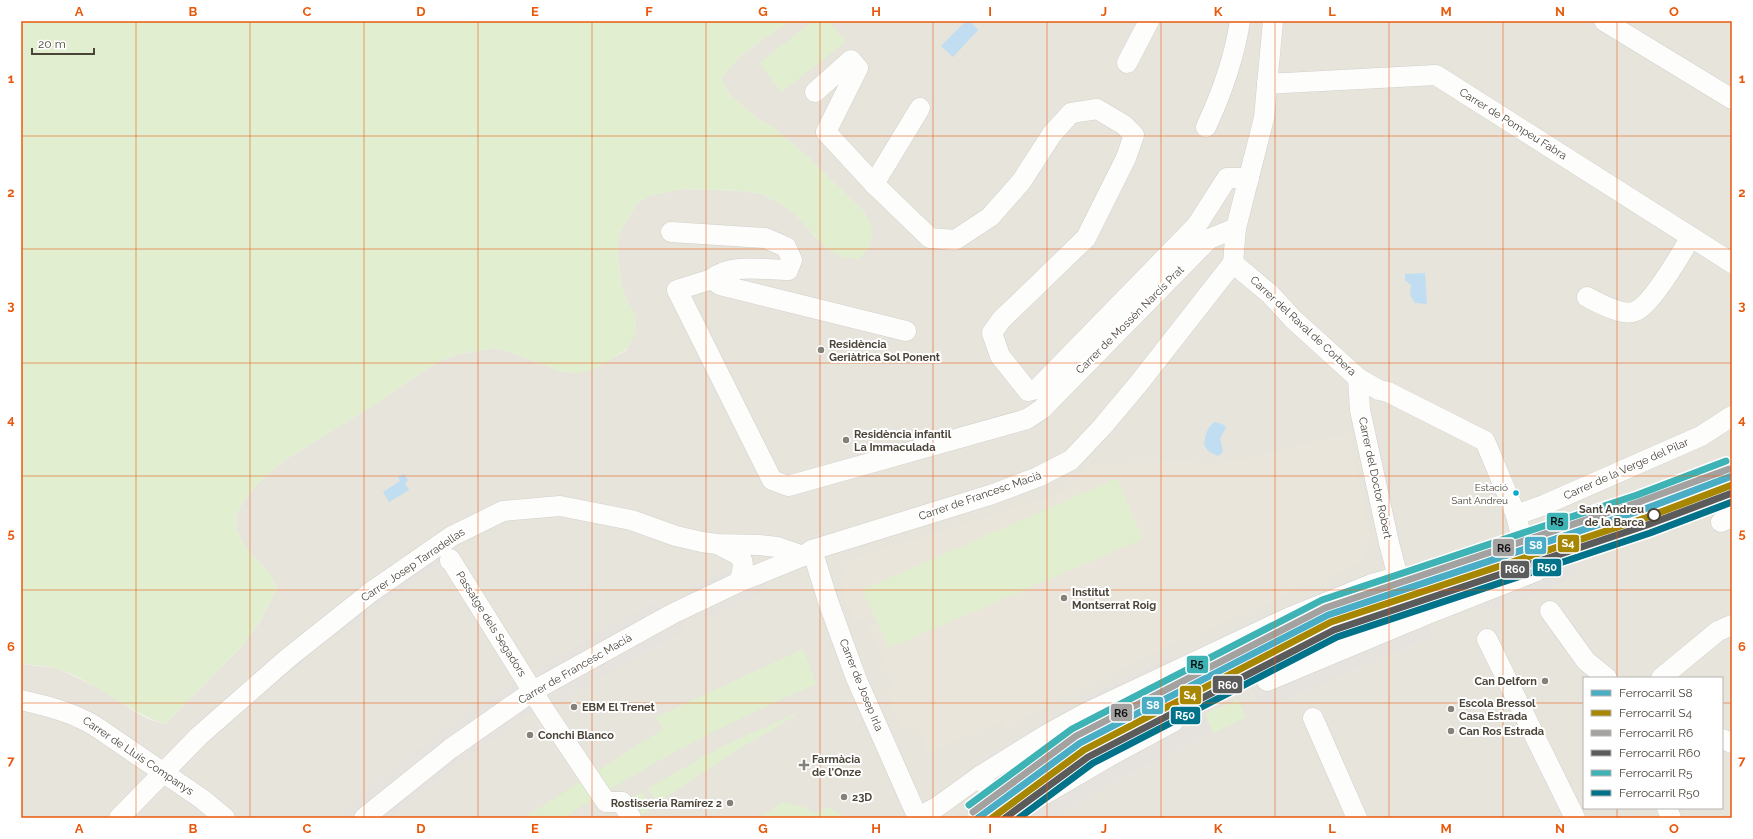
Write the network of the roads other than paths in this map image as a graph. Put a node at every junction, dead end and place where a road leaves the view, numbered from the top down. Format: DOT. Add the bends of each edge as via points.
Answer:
graph roads {
  1 [pos="1150,21"];
  2 [pos="1240,21"];
  3 [pos="1273,21"];
  4 [pos="1604,21"];
  5 [pos="1127,63"];
  6 [pos="1267,84"];
  7 [pos="815,92"];
  8 [pos="1732,99"];
  9 [pos="920,108"];
  10 [pos="1206,127"];
  11 [pos="1249,178"];
  12 [pos="874,184"];
  13 [pos="1236,228"];
  14 [pos="671,232"];
  15 [pos="1691,237"];
  16 [pos="1233,263"];
  17 [pos="1732,263"];
  18 [pos="712,279"];
  19 [pos="1587,297"];
  20 [pos="906,332"];
  21 [pos="1358,378"];
  22 [pos="1380,390"];
  23 [pos="1360,404"];
  24 [pos="1732,416"];
  25 [pos="1516,515"];
  26 [pos="1523,543"];
  27 [pos="717,544"];
  28 [pos="808,553"];
  29 [pos="450,562"];
  30 [pos="1398,577"];
  31 [pos="739,582"];
  32 [pos="1550,610"];
  33 [pos="1416,619"];
  34 [pos="1732,625"];
  35 [pos="1487,639"];
  36 [pos="1605,677"];
  37 [pos="1662,677"];
  38 [pos="534,691"];
  39 [pos="21,700"];
  40 [pos="1313,718"];
  41 [pos="1723,740"];
  42 [pos="1732,744"];
  43 [pos="164,772"];
  44 [pos="980,776"];
  45 [pos="1006,817"];
  46 [pos="119,818"];
  47 [pos="225,818"];
  48 [pos="364,818"];
  49 [pos="632,818"];
  50 [pos="918,818"];
  51 [pos="1358,818"];
  52 [pos="1575,818"];
  1 -- 5 [label="street"];
  2 -- 10 [label="street" via="1236,48 1221,95"];
  3 -- 6 [label="street"];
  4 -- 8 [label="street"];
  6 -- 11 [label="street" via="1262,132"];
  6 -- 15 [label="street, Carrer de Pompeu Fabra" via="1436,75"];
  7 -- 12 [label="street" via="851,60 858,68 826,132"];
  9 -- 12 [label="street"];
  11 -- 12 [label="street" via="1227,178 1197,225 1037,389 1028,391 1000,356 992,333 1001,320 1086,238 1123,164 1134,135 1124,125 1097,110 1071,112 1052,134 1021,182 990,217 955,240 930,238"];
  11 -- 13 [label="street"];
  13 -- 16 [label="street"];
  13 -- 18 [label="street, Carrer de Mossèn Narcís Prat" via="1210,239 1042,409 1027,419 788,486 772,480 677,290"];
  14 -- 18 [label="street" via="765,238 786,247 792,260 788,270 733,269 719,273"];
  15 -- 17 [label="street, Carrer de Pompeu Fabra"];
  15 -- 19 [label="street" via="1650,300 1636,311 1619,311"];
  16 -- 21 [label="street, Carrer del Raval de Corbera" via="1270,294"];
  16 -- 28 [label="street, Carrer de Francesc Macià" via="1134,390 1071,460 1038,477 993,494"];
  18 -- 20 [label="street" via="720,285"];
  21 -- 22 [label="street, Carrer del Raval de Corbera"];
  21 -- 23 [label="street, Carrer del Doctor Robert"];
  22 -- 23 [label="street" via="1368,394"];
  22 -- 25 [label="street, Carrer del Raval de Corbera" via="1485,441"];
  23 -- 30 [label="street, Carrer del Doctor Robert"];
  24 -- 25 [label="street, Carrer de la Verge del Pilar" via="1701,436 1544,506"];
  25 -- 26 [label="street, Carrer del Raval de Corbera"];
  26 -- 30 [label="street" via="1416,580"];
  26 -- 33 [label="street, Carrer del Raval de Corbera" via="1529,546 1537,571"];
  27 -- 28 [label="street, Carrer Josep Tarradellas" via="759,545"];
  27 -- 31 [label="street" via="739,555 743,562"];
  27 -- 43 [label="street, Carrer Josep Tarradellas" via="676,536 631,520 560,506 503,511 452,536 371,592 288,658 205,731"];
  28 -- 31 [label="street, Carrer de Francesc Macià"];
  28 -- 50 [label="street, Carrer de Josep Irla" via="856,678"];
  29 -- 38 [label="street, Passatge dels Segadors" via="450,559"];
  30 -- 33 [label="street, Carrer del Doctor Robert"];
  30 -- 44 [label="street" via="1372,584 1288,618 1084,714"];
  31 -- 38 [label="street, Carrer de Francesc Macià" via="672,614"];
  32 -- 36 [label="street" via="1586,661"];
  33 -- 45 [label="street" via="1267,681 1261,668 1181,703 1173,722"];
  34 -- 37 [label="street" via="1718,631"];
  35 -- 52 [label="street"];
  38 -- 48 [label="street, Carrer de Francesc Macià" via="450,749"];
  38 -- 49 [label="street, Passatge dels Segadors" via="606,802 622,802"];
  39 -- 43 [label="street, Carrer de Lluís Companys" via="81,717"];
  40 -- 51 [label="street"];
  41 -- 42 [label="street"];
  43 -- 46 [label="street, Carrer Josep Tarradellas"];
  43 -- 47 [label="street, Carrer de Lluís Companys"];
  44 -- 45 [label="street"];
  44 -- 50 [label="street"];
}
